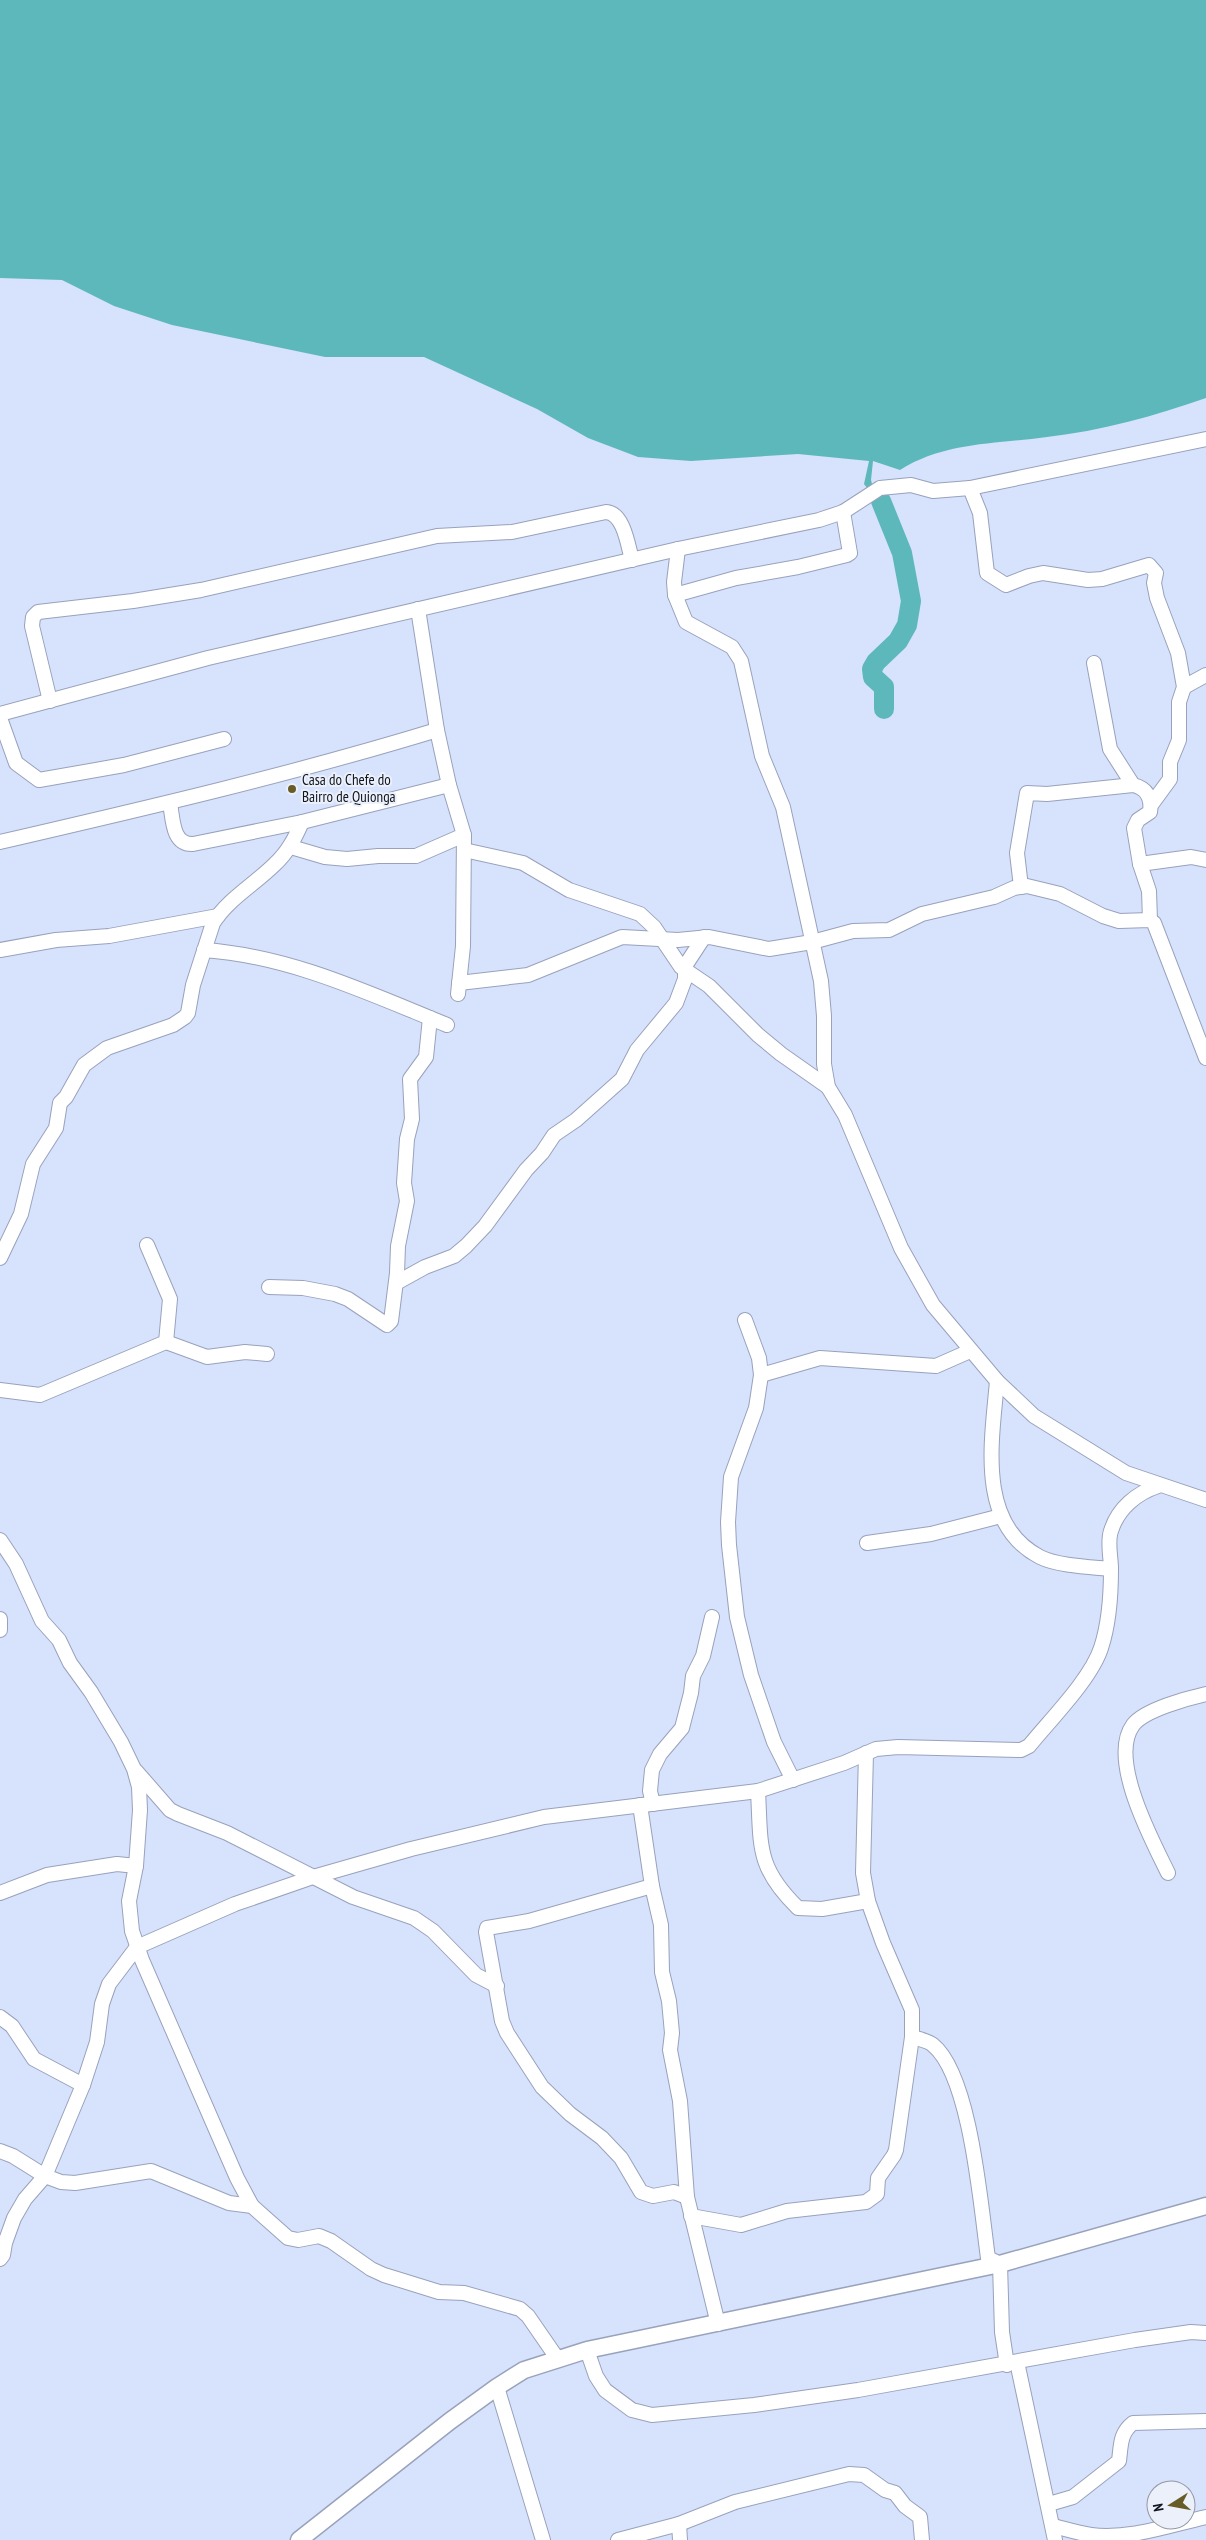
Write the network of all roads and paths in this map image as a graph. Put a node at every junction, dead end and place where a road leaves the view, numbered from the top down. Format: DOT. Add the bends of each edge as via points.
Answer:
graph roads {
  1 [pos="1206,439"];
  2 [pos="970,488"];
  3 [pos="843,512"];
  4 [pos="678,549"];
  5 [pos="632,560"];
  6 [pos="675,595"];
  7 [pos="418,609"];
  8 [pos="1094,663"];
  9 [pos="1206,675"];
  10 [pos="1184,688"];
  11 [pos="50,701"];
  12 [pos="0,716"];
  13 [pos="437,730"];
  14 [pos="224,739"];
  15 [pos="449,785"];
  16 [pos="1133,785"];
  17 [pos="170,803"];
  18 [pos="1151,806"];
  19 [pos="302,822"];
  20 [pos="464,836"];
  21 [pos="0,842"];
  22 [pos="290,847"];
  23 [pos="464,850"];
  24 [pos="1206,860"];
  25 [pos="1140,864"];
  26 [pos="1020,887"];
  27 [pos="218,916"];
  28 [pos="1150,920"];
  29 [pos="661,937"];
  30 [pos="704,937"];
  31 [pos="812,942"];
  32 [pos="0,950"];
  33 [pos="204,950"];
  34 [pos="684,970"];
  35 [pos="430,1018"];
  36 [pos="447,1025"];
  37 [pos="1206,1058"];
  38 [pos="828,1087"];
  39 [pos="147,1245"];
  40 [pos="0,1258"];
  41 [pos="396,1283"];
  42 [pos="269,1287"];
  43 [pos="745,1320"];
  44 [pos="166,1342"];
  45 [pos="970,1351"];
  46 [pos="267,1354"];
  47 [pos="761,1375"];
  48 [pos="997,1381"];
  49 [pos="0,1390"];
  50 [pos="1158,1486"];
  51 [pos="1206,1500"];
  52 [pos="1001,1516"];
  53 [pos="0,1540"];
  54 [pos="867,1543"];
  55 [pos="1111,1569"];
  56 [pos="712,1617"];
  57 [pos="0,1620"];
  58 [pos="0,1630"];
  59 [pos="1206,1694"];
  60 [pos="866,1753"];
  61 [pos="134,1769"];
  62 [pos="793,1780"];
  63 [pos="758,1791"];
  64 [pos="646,1804"];
  65 [pos="136,1866"];
  66 [pos="1168,1873"];
  67 [pos="313,1877"];
  68 [pos="652,1886"];
  69 [pos="0,1893"];
  70 [pos="868,1901"];
  71 [pos="137,1948"];
  72 [pos="497,1986"];
  73 [pos="0,2017"];
  74 [pos="912,2037"];
  75 [pos="83,2085"];
  76 [pos="0,2151"];
  77 [pos="45,2176"];
  78 [pos="687,2197"];
  79 [pos="252,2206"];
  80 [pos="1206,2206"];
  81 [pos="691,2216"];
  82 [pos="0,2259"];
  83 [pos="1000,2264"];
  84 [pos="718,2324"];
  85 [pos="1206,2333"];
  86 [pos="587,2350"];
  87 [pos="557,2358"];
  88 [pos="1012,2363"];
  89 [pos="497,2387"];
  90 [pos="1206,2421"];
  91 [pos="1049,2504"];
  92 [pos="1206,2517"];
  93 [pos="679,2524"];
  94 [pos="1054,2533"];
  95 [pos="299,2540"];
  96 [pos="543,2540"];
  97 [pos="618,2540"];
  98 [pos="680,2540"];
  99 [pos="922,2540"];
  1 -- 2 [label="street"];
  2 -- 3 [label="street" via="933,492 911,486 880,488"];
  2 -- 10 [label="street" via="980,513 988,573 1002,584 1043,573 1102,579 1149,565 1156,573 1157,598 1178,654"];
  3 -- 4 [label="street" via="819,520"];
  3 -- 6 [label="street" via="850,552 847,555 736,578"];
  4 -- 5 [label="street"];
  4 -- 6 [label="street"];
  5 -- 7 [label="street"];
  5 -- 11 [label="street" via="620,522 606,512 512,532 437,536 202,590 133,602 38,612 33,617 32,626"];
  6 -- 31 [label="street" via="686,622 732,647 742,661 762,756 783,806"];
  7 -- 11 [label="street" via="208,658"];
  7 -- 13 [label="street"];
  8 -- 16 [label="street" via="1110,749"];
  9 -- 10 [label="street"];
  10 -- 18 [label="street" via="1179,702 1178,746 1170,762 1170,779"];
  11 -- 12 [label="street"];
  12 -- 14 [label="street" via="16,763 39,780 124,765"];
  13 -- 15 [label="street"];
  13 -- 17 [label="street"];
  15 -- 19 [label="street"];
  15 -- 20 [label="street"];
  16 -- 18 [label="street" via="1145,790"];
  16 -- 26 [label="street" via="1047,794 1027,793 1017,853"];
  17 -- 19 [label="street" via="175,834 186,844"];
  17 -- 21 [label="street"];
  18 -- 25 [label="street" via="1147,816 1134,824"];
  19 -- 22 [label="street"];
  20 -- 22 [label="street" via="416,856 347,859 325,857"];
  20 -- 23 [label="street"];
  22 -- 27 [label="street" via="275,865"];
  23 -- 29 [label="street" via="523,863 570,890 640,914"];
  23 -- 29 [label="street" via="459,988 528,975 622,938"];
  24 -- 25 [label="street" via="1191,857"];
  25 -- 28 [label="street" via="1149,891"];
  26 -- 28 [label="street" via="1042,888 1060,894 1103,916 1119,920"];
  26 -- 31 [label="street" via="994,897 922,914 889,930 853,931"];
  27 -- 32 [label="street" via="109,936 56,940"];
  27 -- 33 [label="street"];
  28 -- 37 [label="street" via="1154,923"];
  29 -- 30 [label="street" via="678,940"];
  29 -- 34 [label="street"];
  30 -- 31 [label="street" via="764,949"];
  30 -- 34 [label="street"];
  31 -- 38 [label="street" via="821,981"];
  33 -- 35 [label="street" via="237,952 301,968"];
  33 -- 40 [label="street" via="185,1017 173,1025 108,1048 84,1065 60,1103 56,1128 33,1164 21,1214"];
  34 -- 38 [label="street" via="709,986 781,1054"];
  34 -- 41 [label="street" via="685,980 676,1003 637,1050 622,1079 554,1136 466,1246 454,1256"];
  35 -- 36 [label="street"];
  35 -- 41 [label="street" via="426,1057 410,1079 412,1119 404,1183 407,1201 398,1246"];
  38 -- 45 [label="street" via="845,1116 901,1248 933,1305"];
  39 -- 44 [label="street" via="170,1299"];
  41 -- 42 [label="street" via="391,1321 387,1326 335,1294 303,1288"];
  43 -- 47 [label="street" via="760,1358"];
  44 -- 46 [label="street" via="207,1357 245,1352"];
  44 -- 49 [label="street" via="40,1395"];
  45 -- 47 [label="street" via="936,1366 820,1358"];
  45 -- 48 [label="street"];
  47 -- 62 [label="street" via="756,1408 731,1477 729,1545 738,1617 751,1675 774,1742"];
  48 -- 50 [label="street" via="1034,1416 1066,1437 1126,1473"];
  48 -- 52 [label="street" via="992,1474"];
  50 -- 51 [label="street"];
  50 -- 55 [label="street" via="1134,1497 1119,1516 1110,1532"];
  52 -- 54 [label="street" via="931,1534"];
  52 -- 55 [label="street" via="1008,1530 1041,1558"];
  53 -- 61 [label="street" via="16,1564 42,1621 59,1640"];
  55 -- 60 [label="street" via="1101,1649 1076,1689 1029,1746 1016,1751 898,1747"];
  56 -- 64 [label="street" via="704,1656 693,1676 682,1728 660,1754 652,1770"];
  57 -- 58 [label="street"];
  59 -- 66 [label="street" via="1144,1716 1133,1725 1127,1739 1127,1768 1133,1792"];
  60 -- 62 [label="street"];
  60 -- 70 [label="street" via="863,1873"];
  61 -- 65 [label="street" via="141,1799"];
  61 -- 67 [label="street" via="170,1810 227,1833"];
  62 -- 63 [label="street"];
  63 -- 64 [label="street"];
  63 -- 70 [label="street" via="763,1858 782,1892 798,1908 822,1909"];
  64 -- 67 [label="street" via="544,1817"];
  64 -- 68 [label="street"];
  65 -- 69 [label="street" via="117,1864 47,1875"];
  65 -- 71 [label="street" via="130,1900"];
  67 -- 71 [label="street" via="235,1904"];
  67 -- 72 [label="street" via="353,1897 414,1918 433,1931 476,1975"];
  68 -- 72 [label="street" via="529,1921 488,1928 486,1932"];
  68 -- 78 [label="street" via="662,1934 662,1972 669,2001 670,2050 680,2101"];
  70 -- 74 [label="street" via="912,2010"];
  71 -- 75 [label="street" via="109,1984 102,2004 97,2042"];
  71 -- 79 [label="street" via="243,2192"];
  72 -- 78 [label="street" via="507,2033 550,2096 622,2158 641,2192 653,2196 674,2192"];
  73 -- 75 [label="street" via="12,2026 34,2059"];
  74 -- 81 [label="street" via="896,2150 878,2178 877,2194 866,2202 787,2211 740,2225"];
  74 -- 83 [label="street" via="933,2044 951,2068 970,2126 988,2258"];
  75 -- 77 [label="street"];
  76 -- 77 [label="street"];
  77 -- 79 [label="street" via="75,2184 152,2171 229,2203"];
  77 -- 82 [label="street" via="14,2218"];
  78 -- 81 [label="street"];
  79 -- 87 [label="street" via="288,2238 298,2240 319,2236 384,2275 439,2292 464,2293 520,2309"];
  80 -- 83 [label="main road"];
  81 -- 84 [label="street"];
  83 -- 84 [label="main road"];
  83 -- 88 [label="street" via="1002,2332"];
  84 -- 86 [label="main road"];
  85 -- 88 [label="street" via="1135,2340"];
  86 -- 87 [label="main road"];
  86 -- 88 [label="street" via="604,2390 632,2410 652,2415 840,2393"];
  87 -- 89 [label="main road" via="524,2370"];
  88 -- 91 [label="street"];
  89 -- 95 [label="main road"];
  89 -- 96 [label="street"];
  90 -- 91 [label="street" via="1133,2423 1121,2437 1119,2461 1073,2497"];
  91 -- 94 [label="street"];
  92 -- 94 [label="street" via="1137,2533"];
  93 -- 97 [label="street"];
  93 -- 98 [label="street"];
  93 -- 99 [label="street" via="735,2502 849,2474 864,2475 895,2493 920,2517"];
}
